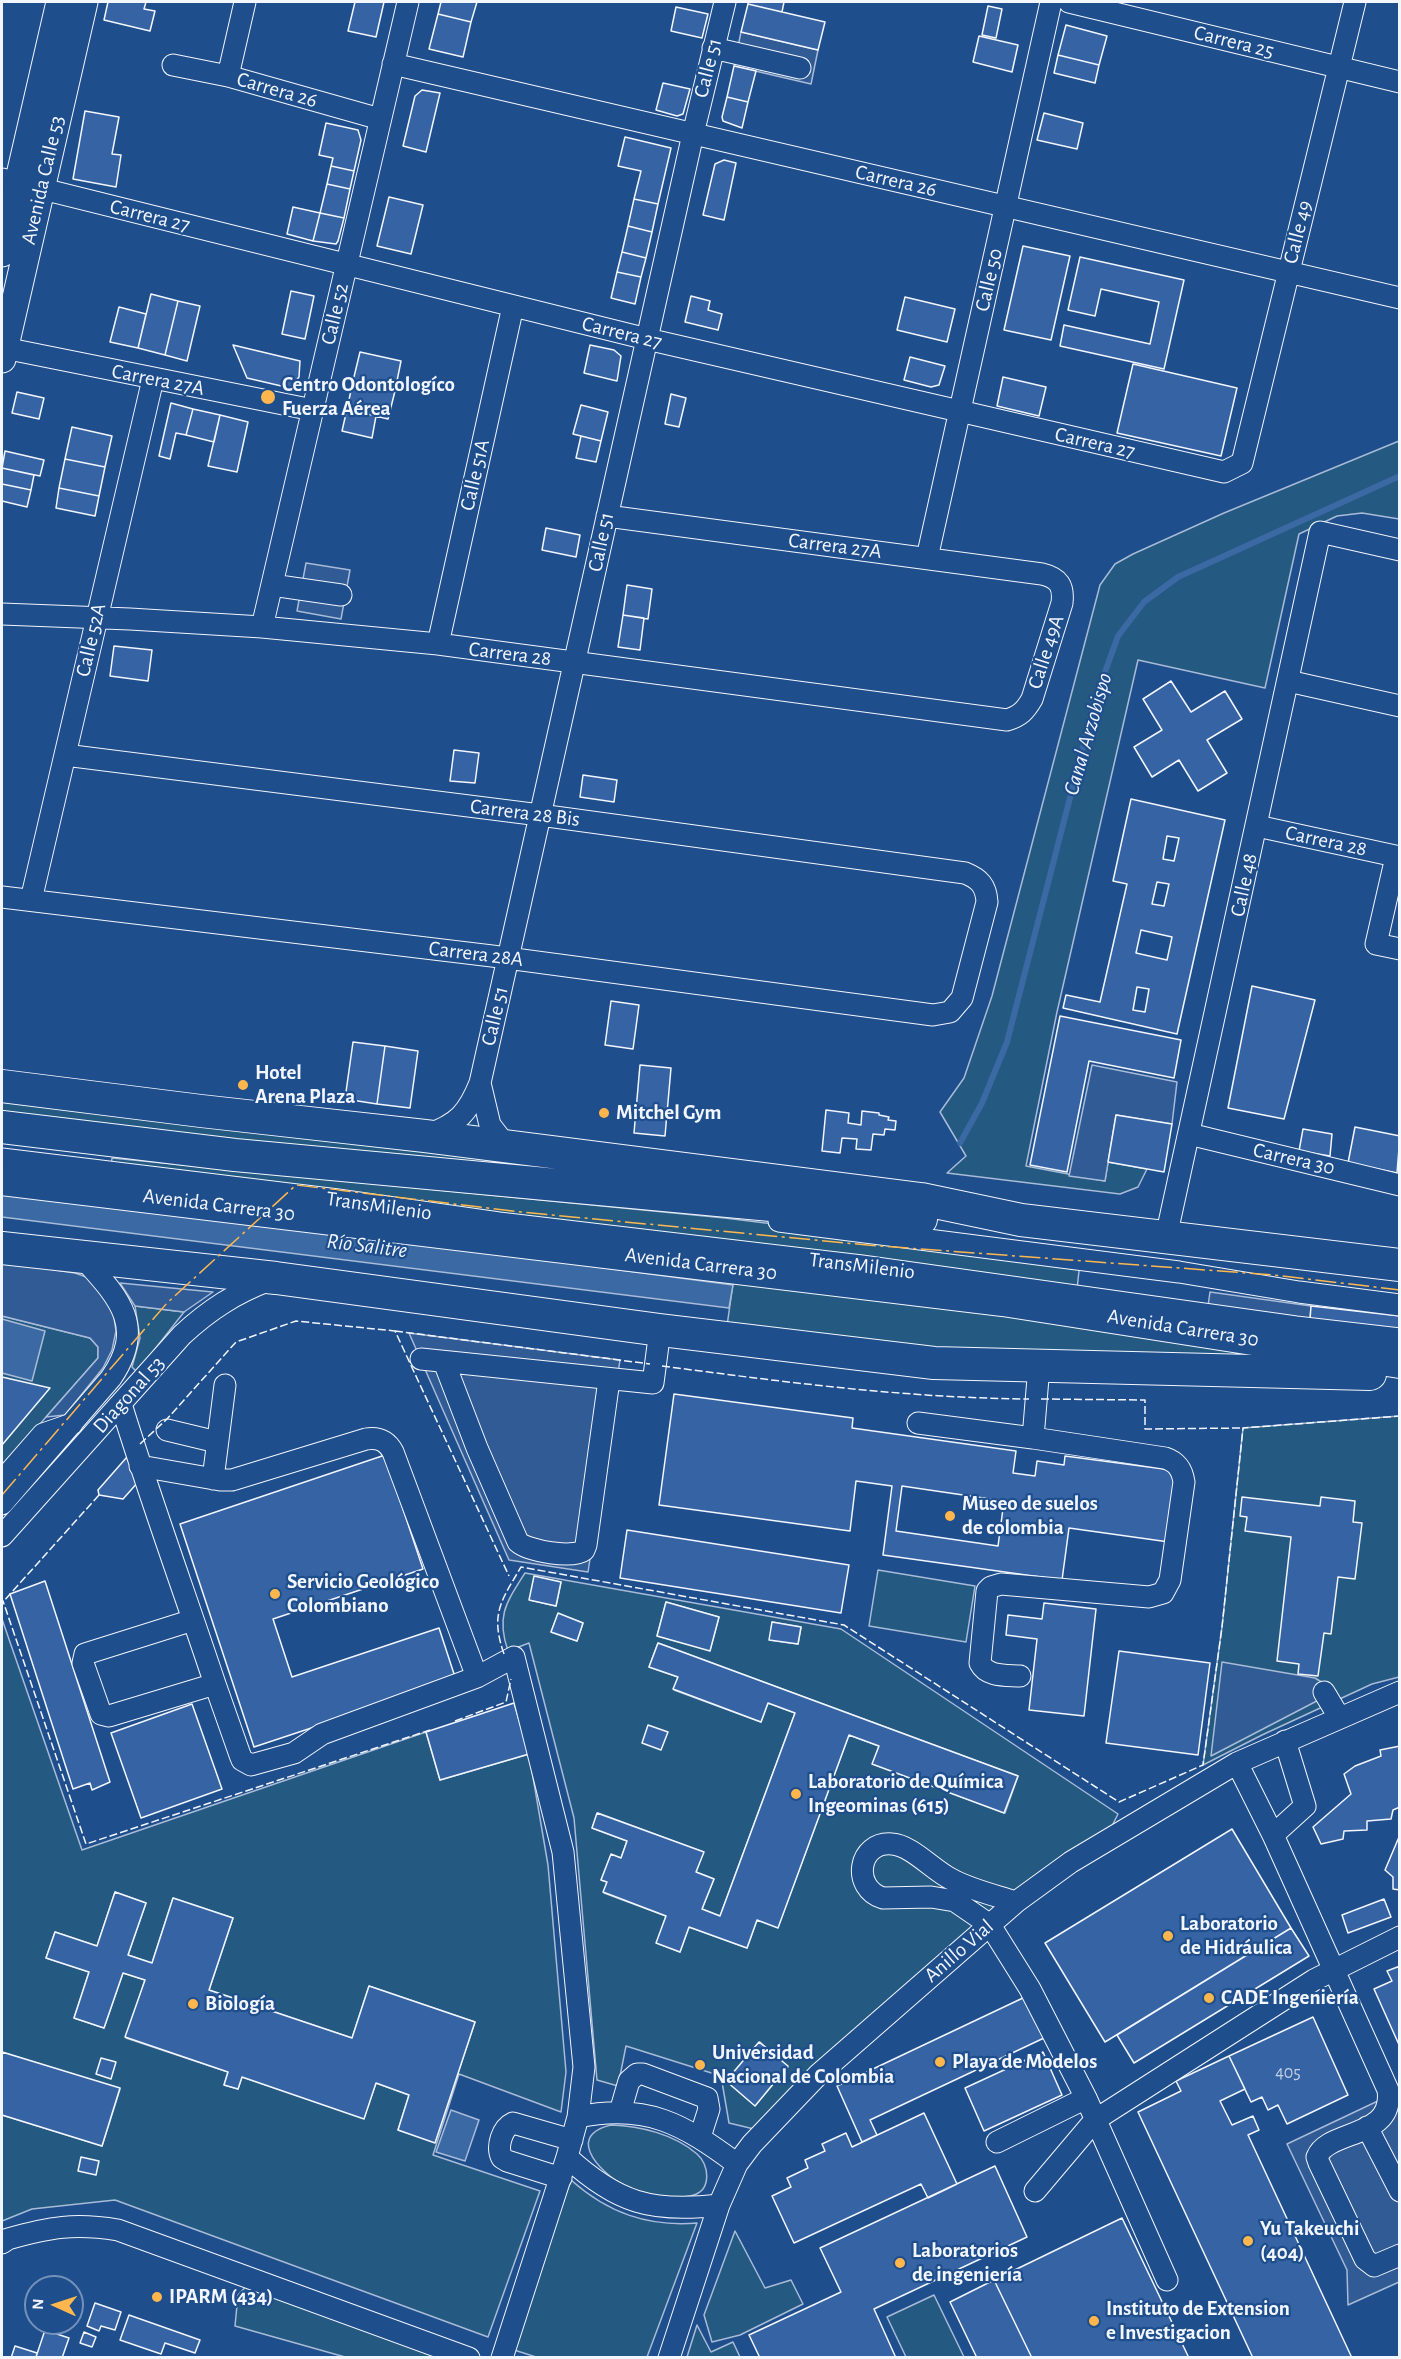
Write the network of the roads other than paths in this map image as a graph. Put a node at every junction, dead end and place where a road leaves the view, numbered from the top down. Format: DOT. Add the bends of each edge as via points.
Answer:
graph roads {
  1 [pos="60,2"];
  2 [pos="84,2"];
  3 [pos="245,2"];
  4 [pos="408,2"];
  5 [pos="724,2"];
  6 [pos="1051,2"];
  7 [pos="1069,2"];
  8 [pos="1355,2"];
  9 [pos="713,48"];
  10 [pos="393,64"];
  11 [pos="173,65"];
  12 [pos="800,68"];
  13 [pos="1339,68"];
  14 [pos="228,76"];
  15 [pos="1400,82"];
  16 [pos="380,119"];
  17 [pos="693,134"];
  18 [pos="20,184"];
  19 [pos="1005,207"];
  20 [pos="2,253"];
  21 [pos="346,265"];
  22 [pos="1289,273"];
  23 [pos="1400,298"];
  24 [pos="513,306"];
  25 [pos="647,339"];
  26 [pos="3,353"];
  27 [pos="153,379"];
  28 [pos="313,410"];
  29 [pos="959,412"];
  30 [pos="1242,463"];
  31 [pos="607,516"];
  32 [pos="1400,550"];
  33 [pos="927,558"];
  34 [pos="1059,583"];
  35 [pos="272,585"];
  36 [pos="341,595"];
  37 [pos="2,614"];
  38 [pos="96,618"];
  39 [pos="262,627"];
  40 [pos="438,644"];
  41 [pos="575,662"];
  42 [pos="1288,681"];
  43 [pos="1400,706"];
  44 [pos="1017,717"];
  45 [pos="65,755"];
  46 [pos="540,814"];
  47 [pos="1257,826"];
  48 [pos="1398,857"];
  49 [pos="2,897"];
  50 [pos="31,900"];
  51 [pos="1400,949"];
  52 [pos="508,958"];
  53 [pos="950,1012"];
  54 [pos="480,1083"];
  55 [pos="2,1086"];
  56 [pos="2,1127"];
  57 [pos="1189,1134"];
  58 [pos="425,1136"];
  59 [pos="2,1140"];
  60 [pos="507,1146"];
  61 [pos="2,1159"];
  62 [pos="2,1179"];
  63 [pos="1400,1185"];
  64 [pos="1021,1220"];
  65 [pos="1167,1237"];
  66 [pos="2,1248"];
  67 [pos="83,1258"];
  68 [pos="1400,1265"];
  69 [pos="276,1278"];
  70 [pos="1400,1305"];
  71 [pos="660,1330"];
  72 [pos="1400,1339"];
  73 [pos="421,1359"];
  74 [pos="444,1362"];
  75 [pos="1400,1362"];
  76 [pos="1039,1366"];
  77 [pos="1400,1375"];
  78 [pos="609,1380"];
  79 [pos="225,1385"];
  80 [pos="122,1404"];
  81 [pos="918,1423"];
  82 [pos="167,1430"];
  83 [pos="1033,1438"];
  84 [pos="217,1442"];
  85 [pos="140,1466"];
  86 [pos="213,1479"];
  87 [pos="5,1489"];
  88 [pos="2,1536"];
  89 [pos="193,1620"];
  90 [pos="1020,1676"];
  91 [pos="477,1677"];
  92 [pos="215,1684"];
  93 [pos="1324,1692"];
  94 [pos="1400,1692"];
  95 [pos="1339,1717"];
  96 [pos="1285,1741"];
  97 [pos="1237,1762"];
  98 [pos="1273,1835"];
  99 [pos="1016,1902"];
  100 [pos="990,1925"];
  101 [pos="1400,1937"];
  102 [pos="1334,1970"];
  103 [pos="1086,2098"];
  104 [pos="620,2112"];
  105 [pos="578,2117"];
  106 [pos="1095,2120"];
  107 [pos="1367,2127"];
  108 [pos="699,2137"];
  109 [pos="996,2142"];
  110 [pos="570,2149"];
  111 [pos="736,2163"];
  112 [pos="561,2178"];
  113 [pos="1035,2191"];
  114 [pos="1400,2191"];
  115 [pos="719,2205"];
  116 [pos="2,2243"];
  117 [pos="1400,2255"];
  118 [pos="1167,2280"];
  119 [pos="469,2358"];
  120 [pos="502,2358"];
  121 [pos="669,2358"];
  1 -- 18 [label="main road, Avenida Calle 53"];
  2 -- 18 [label="main road, Avenida Calle 53"];
  3 -- 14 [label="street"];
  4 -- 10 [label="street, Calle 52"];
  5 -- 9 [label="street, Calle 51"];
  6 -- 19 [label="street, Calle 50"];
  7 -- 13 [label="street, Carrera 25"];
  8 -- 13 [label="street, Calle 49"];
  9 -- 12 [label="street"];
  9 -- 17 [label="street, Calle 51"];
  10 -- 16 [label="street, Calle 52"];
  10 -- 17 [label="street, Carrera 26"];
  11 -- 14 [label="street, Carrera 26"];
  13 -- 15 [label="street, Carrera 25"];
  13 -- 22 [label="street, Calle 49"];
  14 -- 16 [label="street, Carrera 26"];
  16 -- 21 [label="street, Calle 52"];
  17 -- 19 [label="street, Carrera 26"];
  17 -- 25 [label="street, Calle 51"];
  18 -- 20 [label="main road, Avenida Calle 53"];
  18 -- 21 [label="street, Carrera 27"];
  18 -- 26 [label="main road, Avenida Calle 53"];
  19 -- 22 [label="street, Carrera 26"];
  19 -- 29 [label="street, Calle 50"];
  21 -- 24 [label="street, Carrera 27"];
  21 -- 28 [label="street, Calle 52"];
  22 -- 23 [label="street, Carrera 26"];
  22 -- 30 [label="street, Calle 49"];
  24 -- 25 [label="street, Carrera 27"];
  24 -- 40 [label="street, Calle 51A"];
  25 -- 29 [label="street, Carrera 27"];
  25 -- 31 [label="street, Calle 51"];
  26 -- 27 [label="street, Carrera 27A"];
  27 -- 28 [label="street, Carrera 27A"];
  27 -- 38 [label="street, Calle 52A"];
  28 -- 35 [label="street, Calle 52"];
  29 -- 30 [label="street, Carrera 27" via="1224,472"];
  29 -- 33 [label="street, Calle 50"];
  31 -- 33 [label="street, Carrera 27A"];
  31 -- 41 [label="street, Calle 51"];
  32 -- 42 [label="street, Calle 48" via="1320,532"];
  33 -- 34 [label="street, Carrera 27A" via="1042,574"];
  34 -- 44 [label="street, Calle 49A" via="1062,603 1032,699"];
  35 -- 36 [label="street"];
  35 -- 39 [label="street, Calle 52"];
  37 -- 38 [label="street, Carrera 28"];
  38 -- 39 [label="street, Carrera 28"];
  38 -- 45 [label="street, Calle 52A"];
  39 -- 40 [label="street, Carrera 28"];
  40 -- 41 [label="street, Carrera 28"];
  41 -- 44 [label="street, Carrera 28" via="997,719"];
  41 -- 46 [label="street, Calle 51"];
  42 -- 43 [label="street"];
  42 -- 47 [label="street, Calle 48"];
  45 -- 46 [label="street, Carrera 28 Bis"];
  45 -- 50 [label="street, Calle 52A"];
  46 -- 52 [label="street, Calle 51"];
  46 -- 53 [label="street, Carrera 28 Bis" via="975,877 986,892 987,902 962,998"];
  47 -- 48 [label="street, Carrera 28"];
  47 -- 57 [label="street, Calle 48"];
  48 -- 51 [label="street, Carrera 28" via="1376,944"];
  49 -- 50 [label="street, Carrera 28A"];
  50 -- 52 [label="street, Carrera 28A"];
  52 -- 53 [label="street, Carrera 28A" via="933,1016"];
  52 -- 54 [label="street, Calle 51"];
  54 -- 58 [label="street, Calle 51" via="457,1122"];
  54 -- 60 [label="street, Calle 51" via="490,1125"];
  55 -- 58 [label="highway"];
  56 -- 64 [label="highway" via="235,1155 923,1220"];
  57 -- 63 [label="street, Carrera 30"];
  57 -- 65 [label="street, Calle 48"];
  58 -- 60 [label="highway"];
  59 -- 70 [label="street, TransMilenio" via="717,1213 1179,1272"];
  60 -- 64 [label="highway" via="921,1199"];
  61 -- 72 [label="street, TransMilenio" via="906,1271"];
  62 -- 75 [label="highway, Avenida Carrera 30" via="1004,1300"];
  64 -- 65 [label="highway"];
  65 -- 68 [label="highway"];
  66 -- 67 [label="highway, Avenida Carrera 30"];
  67 -- 69 [label="highway, Avenida Carrera 30"];
  67 -- 87 [label="street, Diagonal 53" via="119,1299 127,1317 125,1352 119,1366 72,1424"];
  69 -- 71 [label="highway, Avenida Carrera 30"];
  69 -- 80 [label="street, Diagonal 53" via="234,1295 205,1314"];
  71 -- 76 [label="highway, Avenida Carrera 30" via="934,1363"];
  71 -- 78 [label="street" via="653,1383"];
  73 -- 74 [label="street"];
  74 -- 78 [label="street"];
  74 -- 78 [label="street" via="518,1542 531,1550 580,1554 586,1545"];
  76 -- 77 [label="highway, Avenida Carrera 30"];
  76 -- 83 [label="street"];
  79 -- 84 [label="street"];
  80 -- 85 [label="street"];
  80 -- 88 [label="street, Diagonal 53"];
  81 -- 83 [label="street"];
  82 -- 84 [label="street"];
  83 -- 90 [label="street" via="1165,1458 1179,1467 1184,1482 1170,1580 1163,1593 1149,1597 1001,1584 987,1591 980,1663 992,1673"];
  84 -- 86 [label="street"];
  85 -- 86 [label="street"];
  85 -- 89 [label="street"];
  86 -- 91 [label="street" via="232,1480 366,1439 382,1440 393,1452"];
  89 -- 92 [label="street"];
  89 -- 92 [label="street" via="85,1654 83,1663 98,1710 109,1716"];
  91 -- 92 [label="street" via="322,1734 294,1753 251,1764 242,1760"];
  91 -- 105 [label="street" via="514,1657 563,1852 583,2046"];
  93 -- 95 [label="street"];
  94 -- 95 [label="street, Anillo Vial"];
  95 -- 96 [label="street, Anillo Vial"];
  96 -- 97 [label="street, Anillo Vial"];
  96 -- 98 [label="street" via="1305,1806"];
  97 -- 98 [label="street"];
  97 -- 99 [label="street, Anillo Vial" via="1071,1862"];
  98 -- 102 [label="street"];
  99 -- 100 [label="street, Anillo Vial"];
  99 -- 100 [label="street" via="960,1884 900,1845 881,1845 867,1854 863,1877 868,1889 877,1896 955,1901"];
  100 -- 103 [label="street" via="1030,1989"];
  100 -- 111 [label="street, Anillo Vial" via="818,2075"];
  101 -- 102 [label="street"];
  102 -- 106 [label="street"];
  102 -- 107 [label="street" via="1388,2090 1387,2109"];
  103 -- 106 [label="street"];
  103 -- 109 [label="street"];
  104 -- 105 [label="street"];
  104 -- 108 [label="street" via="655,2117"];
  104 -- 108 [label="street" via="629,2081 643,2074 708,2098 709,2109"];
  105 -- 110 [label="street"];
  106 -- 113 [label="street"];
  106 -- 118 [label="street"];
  107 -- 114 [label="street"];
  107 -- 117 [label="street" via="1324,2148 1317,2157 1365,2259 1374,2266"];
  108 -- 111 [label="street"];
  110 -- 112 [label="street"];
  110 -- 112 [label="street" via="513,2123 504,2130 499,2147 502,2158"];
  110 -- 115 [label="street" via="600,2185 635,2202 670,2208"];
  111 -- 115 [label="street, Anillo Vial"];
  112 -- 120 [label="street"];
  115 -- 121 [label="street, Anillo Vial"];
  116 -- 119 [label="street" via="54,2227 88,2225 118,2230"];
}
